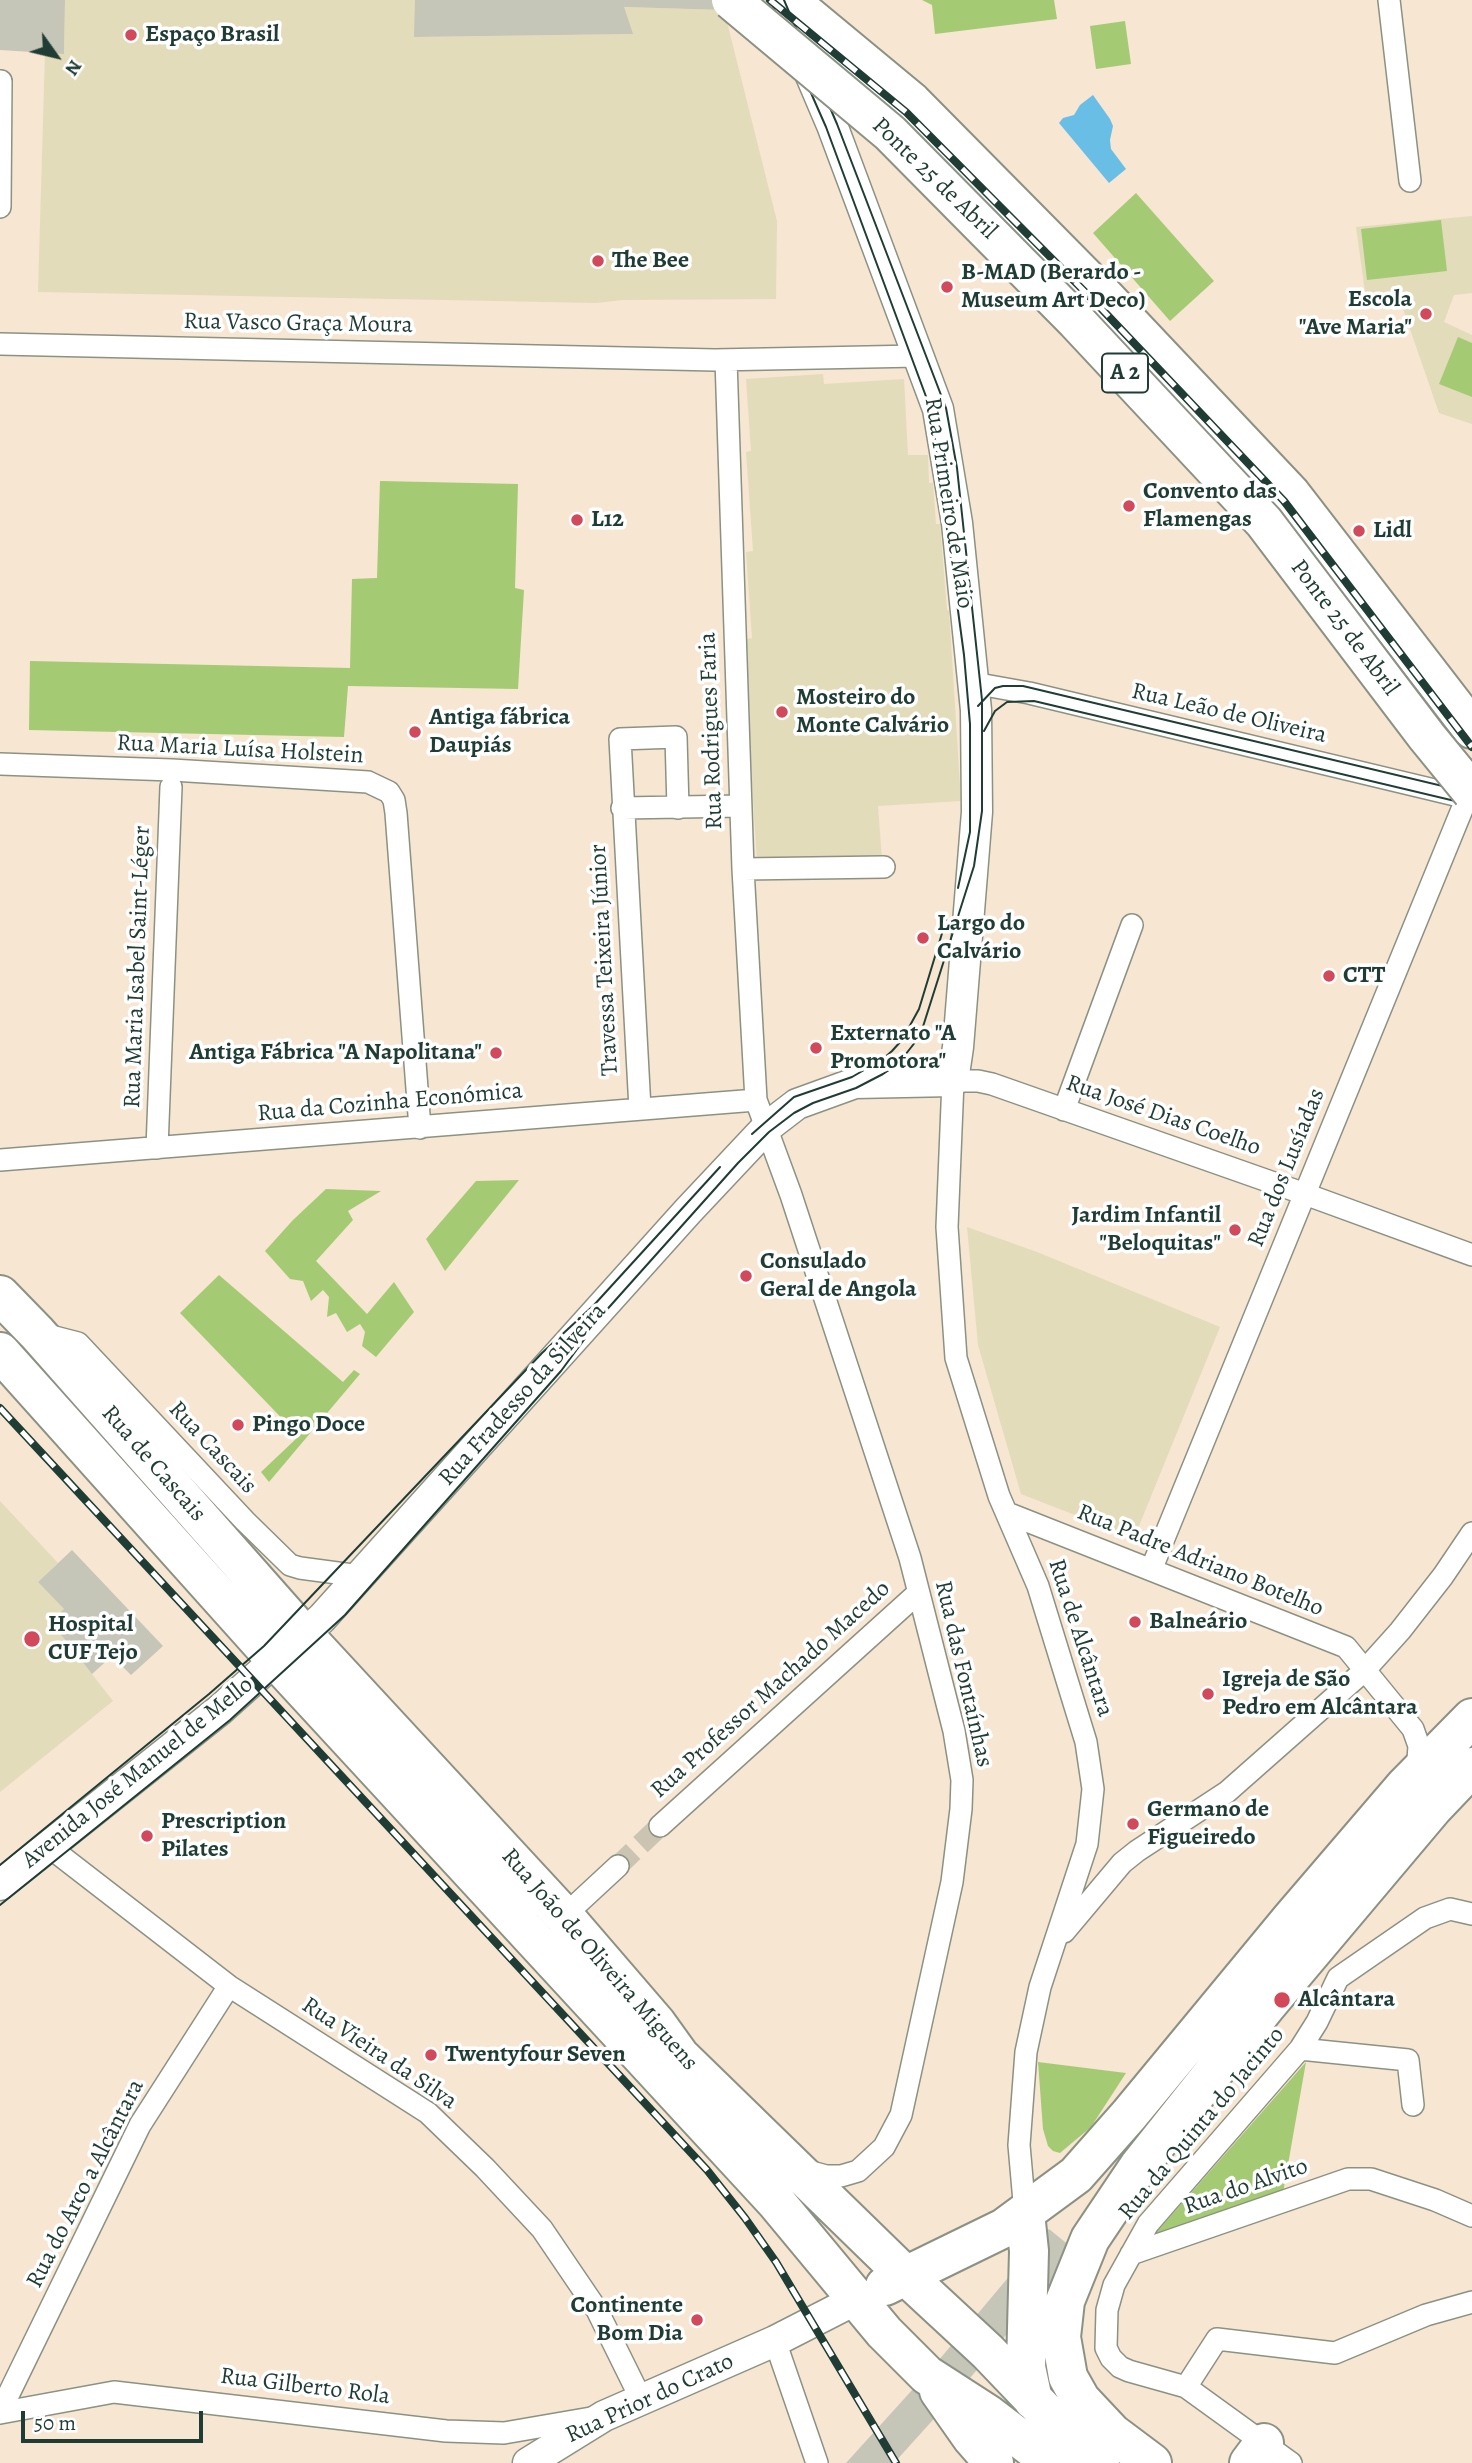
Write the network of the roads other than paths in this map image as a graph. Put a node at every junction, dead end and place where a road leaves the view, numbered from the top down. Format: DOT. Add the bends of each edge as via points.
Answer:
graph roads {
  1 [pos="731,0"];
  2 [pos="778,0"];
  3 [pos="789,0"];
  4 [pos="1389,0"];
  5 [pos="1,81"];
  6 [pos="1410,181"];
  7 [pos="0,207"];
  8 [pos="0,344"];
  9 [pos="918,356"];
  10 [pos="726,360"];
  11 [pos="973,683"];
  12 [pos="1472,729"];
  13 [pos="0,764"];
  14 [pos="171,787"];
  15 [pos="1471,793"];
  16 [pos="740,806"];
  17 [pos="622,808"];
  18 [pos="678,808"];
  19 [pos="884,867"];
  20 [pos="743,869"];
  21 [pos="1132,925"];
  22 [pos="883,1065"];
  23 [pos="953,1081"];
  24 [pos="855,1083"];
  25 [pos="640,1109"];
  26 [pos="1064,1110"];
  27 [pos="762,1113"];
  28 [pos="420,1128"];
  29 [pos="157,1148"];
  30 [pos="0,1160"];
  31 [pos="1305,1194"];
  32 [pos="1472,1255"];
  33 [pos="0,1295"];
  34 [pos="37,1333"];
  35 [pos="0,1352"];
  36 [pos="1007,1513"];
  37 [pos="1472,1533"];
  38 [pos="1151,1570"];
  39 [pos="360,1576"];
  40 [pos="918,1593"];
  41 [pos="303,1634"];
  42 [pos="275,1660"];
  43 [pos="1364,1671"];
  44 [pos="1472,1718"];
  45 [pos="1472,1767"];
  46 [pos="1405,1786"];
  47 [pos="660,1826"];
  48 [pos="48,1846"];
  49 [pos="618,1866"];
  50 [pos="0,1885"];
  51 [pos="1472,1913"];
  52 [pos="564,1916"];
  53 [pos="1051,1955"];
  54 [pos="229,1986"];
  55 [pos="1300,2049"];
  56 [pos="1413,2105"];
  57 [pos="795,2167"];
  58 [pos="1025,2213"];
  59 [pos="1472,2216"];
  60 [pos="1131,2255"];
  61 [pos="906,2276"];
  62 [pos="857,2299"];
  63 [pos="1472,2302"];
  64 [pos="775,2341"];
  65 [pos="927,2375"];
  66 [pos="1186,2387"];
  67 [pos="640,2399"];
  68 [pos="1033,2400"];
  69 [pos="0,2413"];
  70 [pos="604,2416"];
  71 [pos="1268,2456"];
  72 [pos="528,2463"];
  73 [pos="817,2463"];
  74 [pos="994,2463"];
  75 [pos="1052,2463"];
  76 [pos="1100,2463"];
  77 [pos="1152,2463"];
  1 -- 15 [label="highway, Ponte 25 de Abril / A 2, bridge" via="890,133 1086,331 1264,522"];
  2 -- 9 [label="main road, Rua Primeiro de Maio" via="832,125"];
  3 -- 12 [label="highway, Ponte 25 de Abril / A 2" via="912,102 1282,485"];
  4 -- 6 [label="street"];
  5 -- 7 [label="street"];
  8 -- 10 [label="street, Rua Vasco Graça Moura"];
  9 -- 10 [label="street"];
  9 -- 11 [label="main road, Rua Primeiro de Maio" via="938,409 957,523"];
  10 -- 16 [label="street, Rua Rodrigues Faria"];
  11 -- 15 [label="street, Rua Leão de Oliveira"];
  11 -- 23 [label="main road, Rua Primeiro de Maio" via="977,812"];
  13 -- 28 [label="street, Rua Maria Luísa Holstein" via="369,782 389,792 396,813"];
  14 -- 29 [label="street, Rua Maria Isabel Saint-Léger"];
  15 -- 31 [label="street, Rua dos Lusíadas"];
  16 -- 18 [label="street"];
  16 -- 20 [label="street, Rua Rodrigues Faria"];
  17 -- 18 [label="street"];
  17 -- 18 [label="street, Travessa Teixeira Júnior" via="620,739 676,737"];
  17 -- 25 [label="street, Travessa Teixeira Júnior"];
  19 -- 20 [label="street"];
  20 -- 27 [label="street, Rua Rodrigues Faria"];
  21 -- 26 [label="street"];
  22 -- 24 [label="street"];
  23 -- 24 [label="main road"];
  23 -- 26 [label="street, Rua José Dias Coelho" via="992,1084"];
  23 -- 36 [label="street, Rua de Alcântara" via="947,1227 956,1358"];
  24 -- 27 [label="main road, Rua Fradesso da Silveira"];
  25 -- 27 [label="street, Rua da Cozinha Económica"];
  25 -- 28 [label="street, Rua da Cozinha Económica"];
  26 -- 31 [label="street, Rua José Dias Coelho"];
  27 -- 39 [label="main road, Rua Fradesso da Silveira" via="688,1211"];
  27 -- 40 [label="street, Rua das Fontaínhas"];
  28 -- 29 [label="street, Rua da Cozinha Económica"];
  29 -- 30 [label="street, Rua da Cozinha Económica"];
  31 -- 32 [label="street, Rua José Dias Coelho"];
  31 -- 38 [label="street, Rua dos Lusíadas"];
  33 -- 34 [label="highway, Rua de Cascais"];
  34 -- 39 [label="street, Rua Cascais" via="78,1343 290,1565"];
  34 -- 41 [label="highway, Rua de Cascais"];
  35 -- 42 [label="highway, Rua de Cascais"];
  36 -- 38 [label="street, Rua Padre Adriano Botelho"];
  36 -- 53 [label="street, Rua de Alcântara" via="1038,1586 1091,1765 1088,1842"];
  37 -- 43 [label="street" via="1417,1609"];
  38 -- 43 [label="street, Rua Padre Adriano Botelho" via="1346,1647"];
  39 -- 41 [label="main road, Rua Fradesso da Silveira"];
  40 -- 47 [label="street, Rua Professor Machado Macedo"];
  40 -- 57 [label="street, Rua das Fontaínhas" via="961,1770 961,1809 943,1928 901,2115 884,2147 858,2171 841,2176"];
  41 -- 42 [label="main road, Rua Fradesso da Silveira"];
  41 -- 52 [label="highway, Rua João de Oliveira Miguens"];
  42 -- 48 [label="main road, Avenida José Manuel de Mello" via="221,1709"];
  42 -- 62 [label="highway, Rua João de Oliveira Miguens" via="776,2202"];
  43 -- 46 [label="street, Rua Padre Adriano Botelho" via="1413,1729 1418,1760"];
  43 -- 53 [label="street" via="1227,1792 1122,1863 1066,1928"];
  44 -- 46 [label="highway"];
  45 -- 77 [label="highway" via="1267,2005 1139,2166 1090,2239 1065,2301 1061,2337 1068,2377 1104,2425"];
  46 -- 58 [label="highway" via="1076,2175"];
  48 -- 50 [label="main road, Avenida José Manuel de Mello"];
  48 -- 54 [label="street, Rua Vieira da Silva"];
  49 -- 52 [label="street"];
  51 -- 55 [label="street, Rua da Quinta do Jacinto" via="1450,1909 1425,1919 1338,1978"];
  52 -- 57 [label="highway, Rua João de Oliveira Miguens" via="680,2056"];
  53 -- 58 [label="street, Rua de Alcântara" via="1037,1998 1022,2079 1019,2145"];
  54 -- 67 [label="street, Rua Vieira da Silva" via="428,2113 485,2168 542,2229 597,2310"];
  54 -- 69 [label="street, Rua do Arco a Alcântara" via="140,2125"];
  55 -- 56 [label="street" via="1408,2060"];
  55 -- 60 [label="street, Rua da Quinta do Jacinto" via="1148,2224"];
  57 -- 61 [label="highway, Rua João de Oliveira Miguens"];
  58 -- 61 [label="highway" via="981,2241"];
  58 -- 68 [label="highway" via="1029,2251 1026,2367"];
  59 -- 60 [label="street, Rua do Alvito" via="1371,2179 1348,2179"];
  60 -- 66 [label="street" via="1111,2298 1105,2330 1111,2358 1129,2371"];
  61 -- 62 [label="highway"];
  61 -- 68 [label="highway, Rua João de Oliveira Miguens"];
  62 -- 64 [label="main road, Rua Prior do Crato"];
  62 -- 65 [label="highway, Rua João de Oliveira Miguens"];
  63 -- 66 [label="street" via="1426,2315 1335,2353 1217,2339"];
  64 -- 67 [label="main road, Rua Prior do Crato"];
  64 -- 73 [label="street"];
  65 -- 74 [label="highway"];
  65 -- 75 [label="highway"];
  66 -- 71 [label="street"];
  67 -- 70 [label="main road, Rua Prior do Crato"];
  68 -- 76 [label="highway, Rua João de Oliveira Miguens"];
  69 -- 70 [label="street, Rua Gilberto Rola" via="114,2392 446,2431 504,2433"];
  70 -- 72 [label="main road, Rua Prior do Crato"];
}
